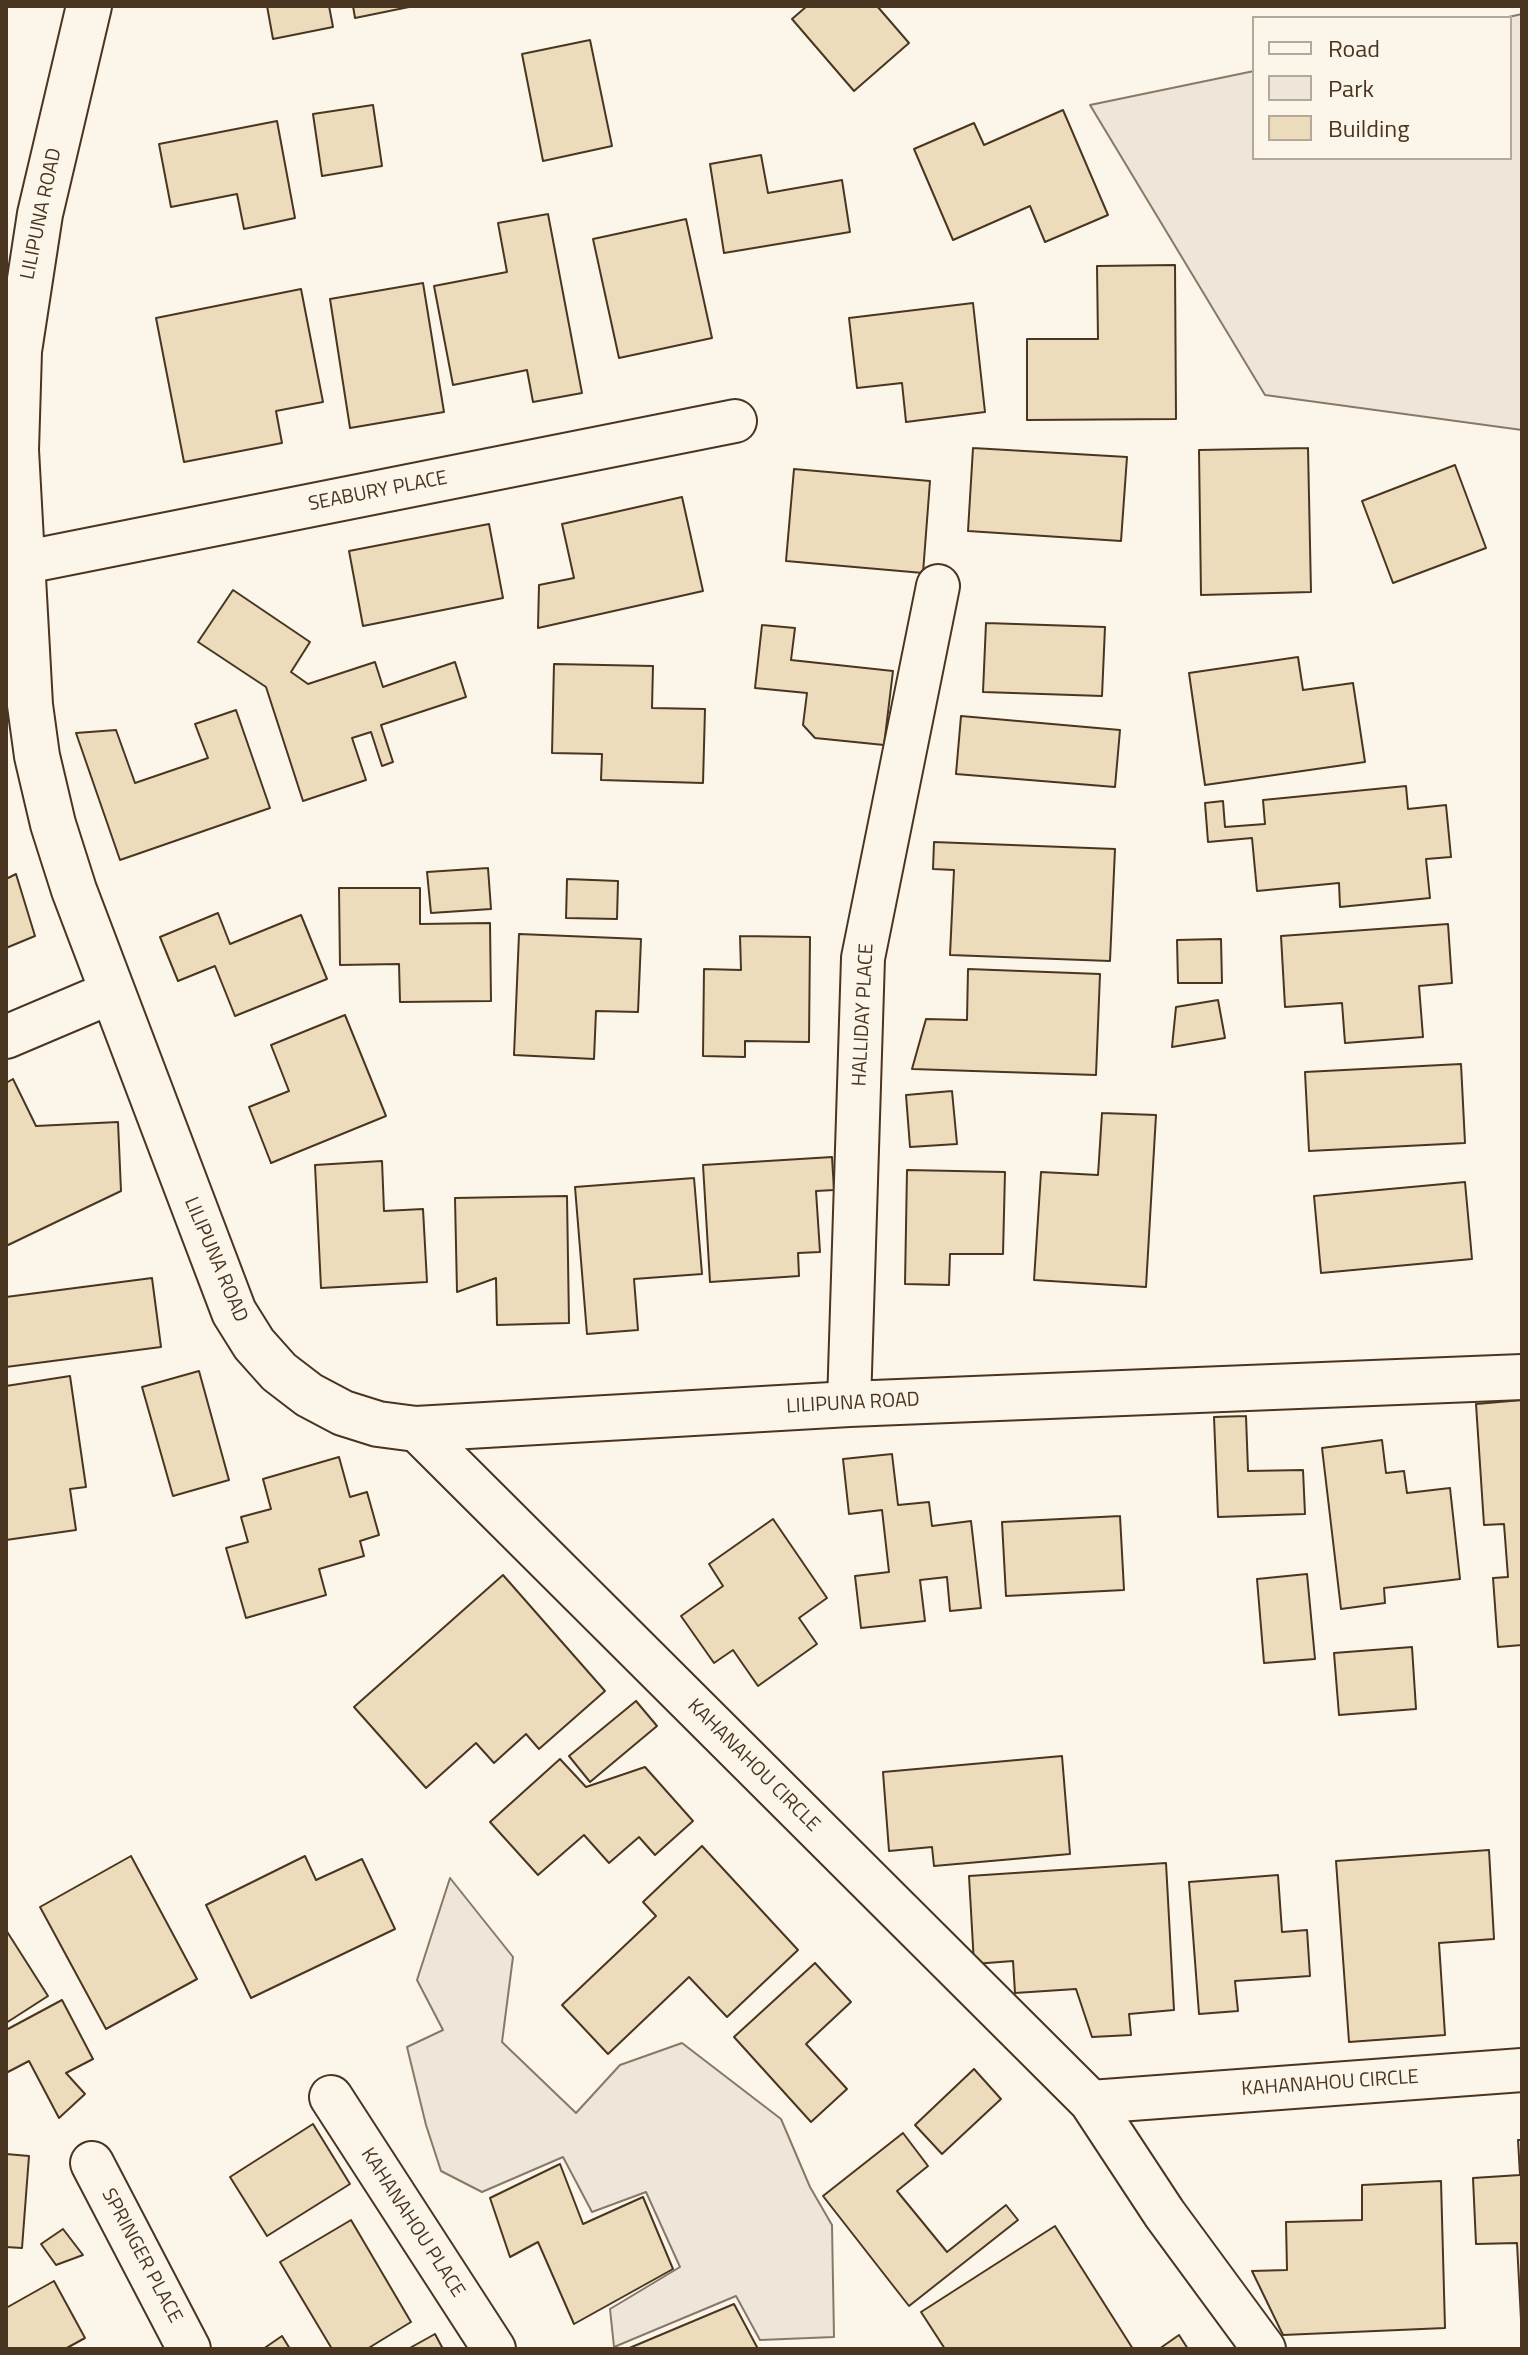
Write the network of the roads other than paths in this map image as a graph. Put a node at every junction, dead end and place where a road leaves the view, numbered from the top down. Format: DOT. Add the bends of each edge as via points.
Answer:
graph roads {
  1 [pos="89,6"];
  2 [pos="735,421"];
  3 [pos="21,563"];
  4 [pos="938,586"];
  5 [pos="112,992"];
  6 [pos="6,1037"];
  7 [pos="1522,1377"];
  8 [pos="849,1404"];
  9 [pos="416,1429"];
  10 [pos="1522,2070"];
  11 [pos="331,2097"];
  12 [pos="1091,2102"];
  13 [pos="92,2163"];
  14 [pos="189,2349"];
  15 [pos="494,2349"];
  16 [pos="1264,2349"];
  1 -- 3 [label="street, LILIPUNA ROAD" via="40,214 19,351"];
  2 -- 3 [label="street, SEABURY PLACE"];
  3 -- 5 [label="street, LILIPUNA ROAD" via="37,756 53,824"];
  4 -- 8 [label="street, HALLIDAY PLACE" via="863,958"];
  5 -- 6 [label="street"];
  5 -- 9 [label="street, LILIPUNA ROAD" via="219,1278 254,1344 279,1372 343,1413"];
  7 -- 8 [label="street, LILIPUNA ROAD"];
  8 -- 9 [label="street, LILIPUNA ROAD"];
  9 -- 12 [label="street, KAHANAHOU CIRCLE"];
  10 -- 12 [label="street, KAHANAHOU CIRCLE"];
  11 -- 15 [label="street, KAHANAHOU PLACE"];
  12 -- 16 [label="street, KAHANAHOU CIRCLE"];
  13 -- 14 [label="street, SPRINGER PLACE"];
}
